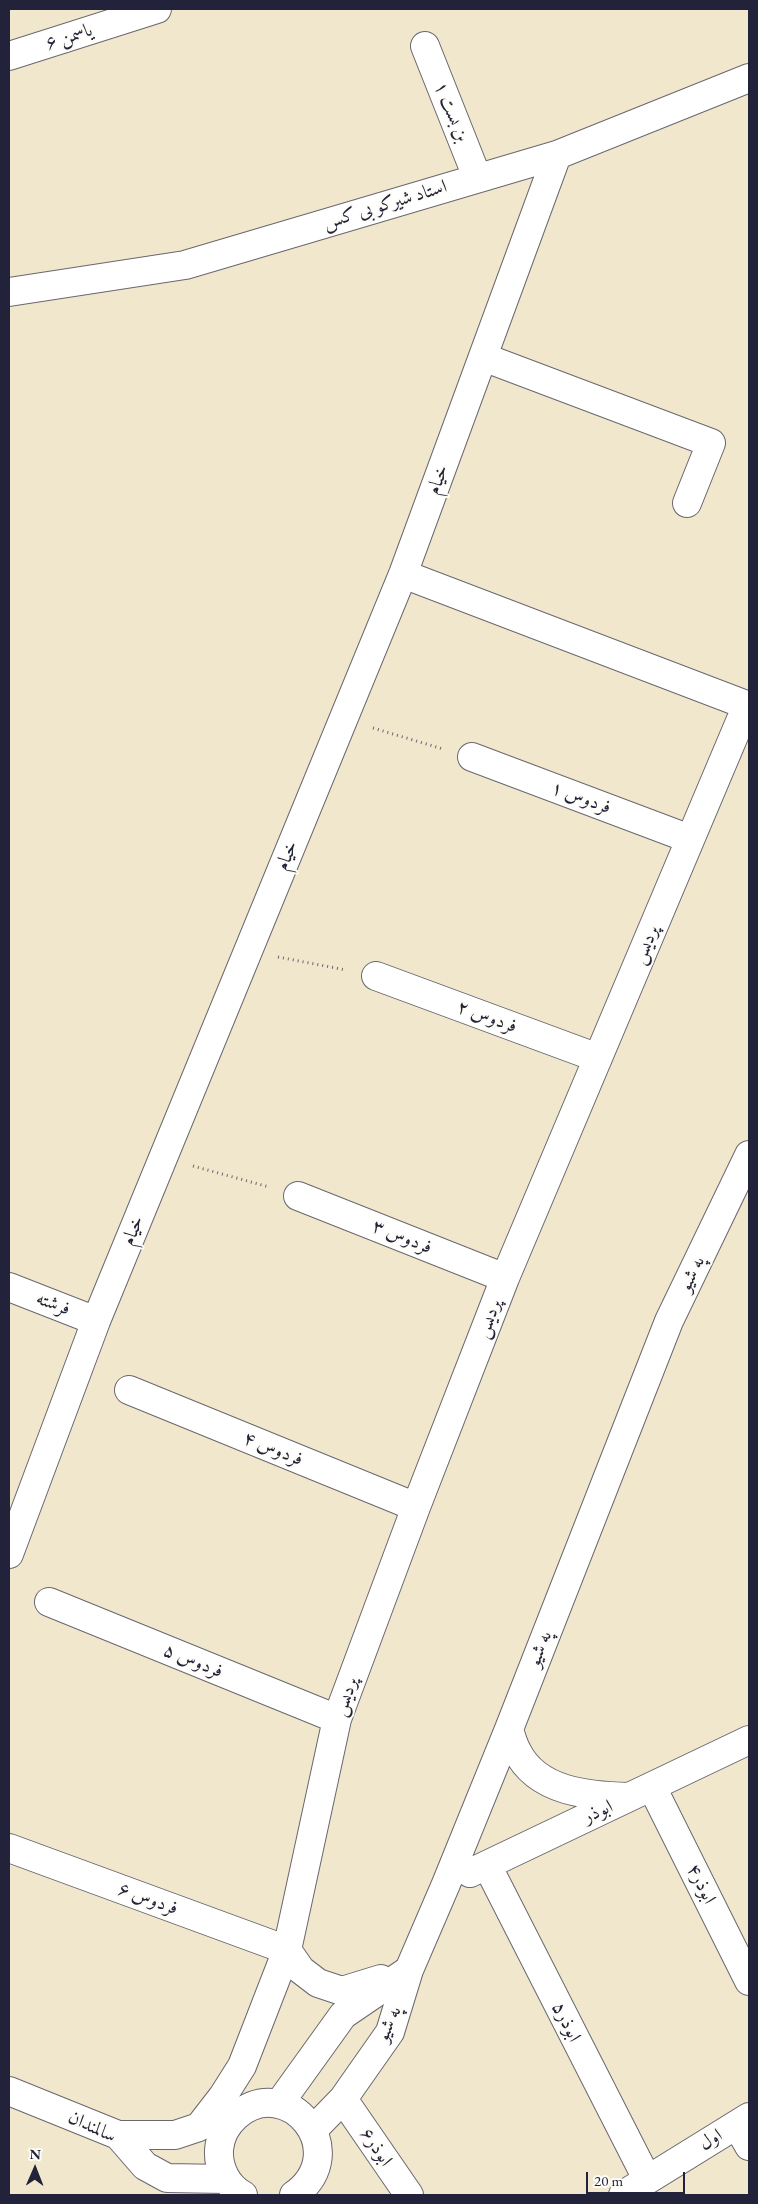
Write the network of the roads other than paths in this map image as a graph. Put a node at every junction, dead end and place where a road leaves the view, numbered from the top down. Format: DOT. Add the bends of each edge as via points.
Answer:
graph roads {
  1 [pos="157,9"];
  2 [pos="425,46"];
  3 [pos="9,56"];
  4 [pos="749,78"];
  5 [pos="557,155"];
  6 [pos="478,177"];
  7 [pos="9,292"];
  8 [pos="483,357"];
  9 [pos="688,503"];
  10 [pos="403,574"];
  11 [pos="748,706"];
  12 [pos="472,757"];
  13 [pos="690,839"];
  14 [pos="376,976"];
  15 [pos="598,1058"];
  16 [pos="749,1155"];
  17 [pos="298,1196"];
  18 [pos="505,1278"];
  19 [pos="9,1287"];
  20 [pos="96,1321"];
  21 [pos="129,1390"];
  22 [pos="416,1507"];
  23 [pos="9,1554"];
  24 [pos="49,1602"];
  25 [pos="337,1719"];
  26 [pos="509,1729"];
  27 [pos="749,1740"];
  28 [pos="641,1792"];
  29 [pos="9,1848"];
  30 [pos="487,1865"];
  31 [pos="446,1884"];
  32 [pos="287,1950"];
  33 [pos="409,1970"];
  34 [pos="749,1981"];
  35 [pos="242,2066"];
  36 [pos="9,2091"];
  37 [pos="343,2099"];
  38 [pos="279,2104"];
  39 [pos="242,2111"];
  40 [pos="745,2129"];
  41 [pos="313,2130"];
  42 [pos="118,2135"];
  43 [pos="647,2179"];
  44 [pos="229,2189"];
  45 [pos="294,2195"];
  46 [pos="409,2195"];
  47 [pos="623,2195"];
  1 -- 3 [label="street, یاسمن ۶"];
  2 -- 6 [label="street, بن بست ۱"];
  4 -- 5 [label="street, استاد شیرکو بی کس"];
  5 -- 6 [label="street, استاد شیرکو بی کس"];
  5 -- 8 [label="street, خیام"];
  6 -- 7 [label="street, استاد شیرکو بی کس" via="185,264"];
  8 -- 9 [label="street" via="711,443"];
  8 -- 10 [label="street, خیام"];
  10 -- 11 [label="street"];
  10 -- 20 [label="street, خیام"];
  11 -- 13 [label="street, پردیس"];
  12 -- 13 [label="street, فردوس ۱"];
  13 -- 15 [label="street, پردیس"];
  14 -- 15 [label="street, فردوس ۲"];
  15 -- 18 [label="street, پردیس"];
  16 -- 26 [label="street, په شیو" via="669,1321"];
  17 -- 18 [label="street, فردوس ۳"];
  18 -- 22 [label="street, پردیس"];
  19 -- 20 [label="street, فرشته"];
  20 -- 23 [label="street, خیام"];
  21 -- 22 [label="street, فردوس ۴"];
  22 -- 25 [label="street, پردیس"];
  24 -- 25 [label="street, فردوس ۵"];
  25 -- 32 [label="street, پردیس"];
  26 -- 28 [label="street" via="517,1752 532,1771 552,1785 599,1796"];
  26 -- 31 [label="street, په شیو"];
  27 -- 28 [label="street, ابوذر"];
  28 -- 30 [label="street, ابوذر"];
  28 -- 34 [label="street, ابوذر۴"];
  29 -- 32 [label="street, فردوس ۶"];
  30 -- 31 [label="street, ابوذر"];
  30 -- 43 [label="street, ابوذر۵"];
  31 -- 33 [label="street, په شیو"];
  32 -- 33 [label="street" via="301,1970 318,1983 342,1991"];
  32 -- 35 [label="street, پردیس"];
  33 -- 37 [label="street, په شیو" via="390,2032"];
  33 -- 38 [label="street" via="343,2016"];
  35 -- 39 [label="street"];
  35 -- 42 [label="street" via="199,2127 175,2135"];
  36 -- 42 [label="street, سالمندان"];
  37 -- 41 [label="street, په شیو"];
  37 -- 46 [label="street, ابوذر۶"];
  38 -- 39 [label="street" via="253,2105"];
  38 -- 41 [label="street" via="296,2112"];
  39 -- 44 [label="street" via="230,2121 222,2135 219,2150 220,2166"];
  40 -- 43 [label="street, اول"];
  41 -- 45 [label="street" via="318,2145 314,2175"];
  42 -- 44 [label="street, سالمندان" via="145,2166 167,2178"];
  43 -- 47 [label="street, اول"];
}
